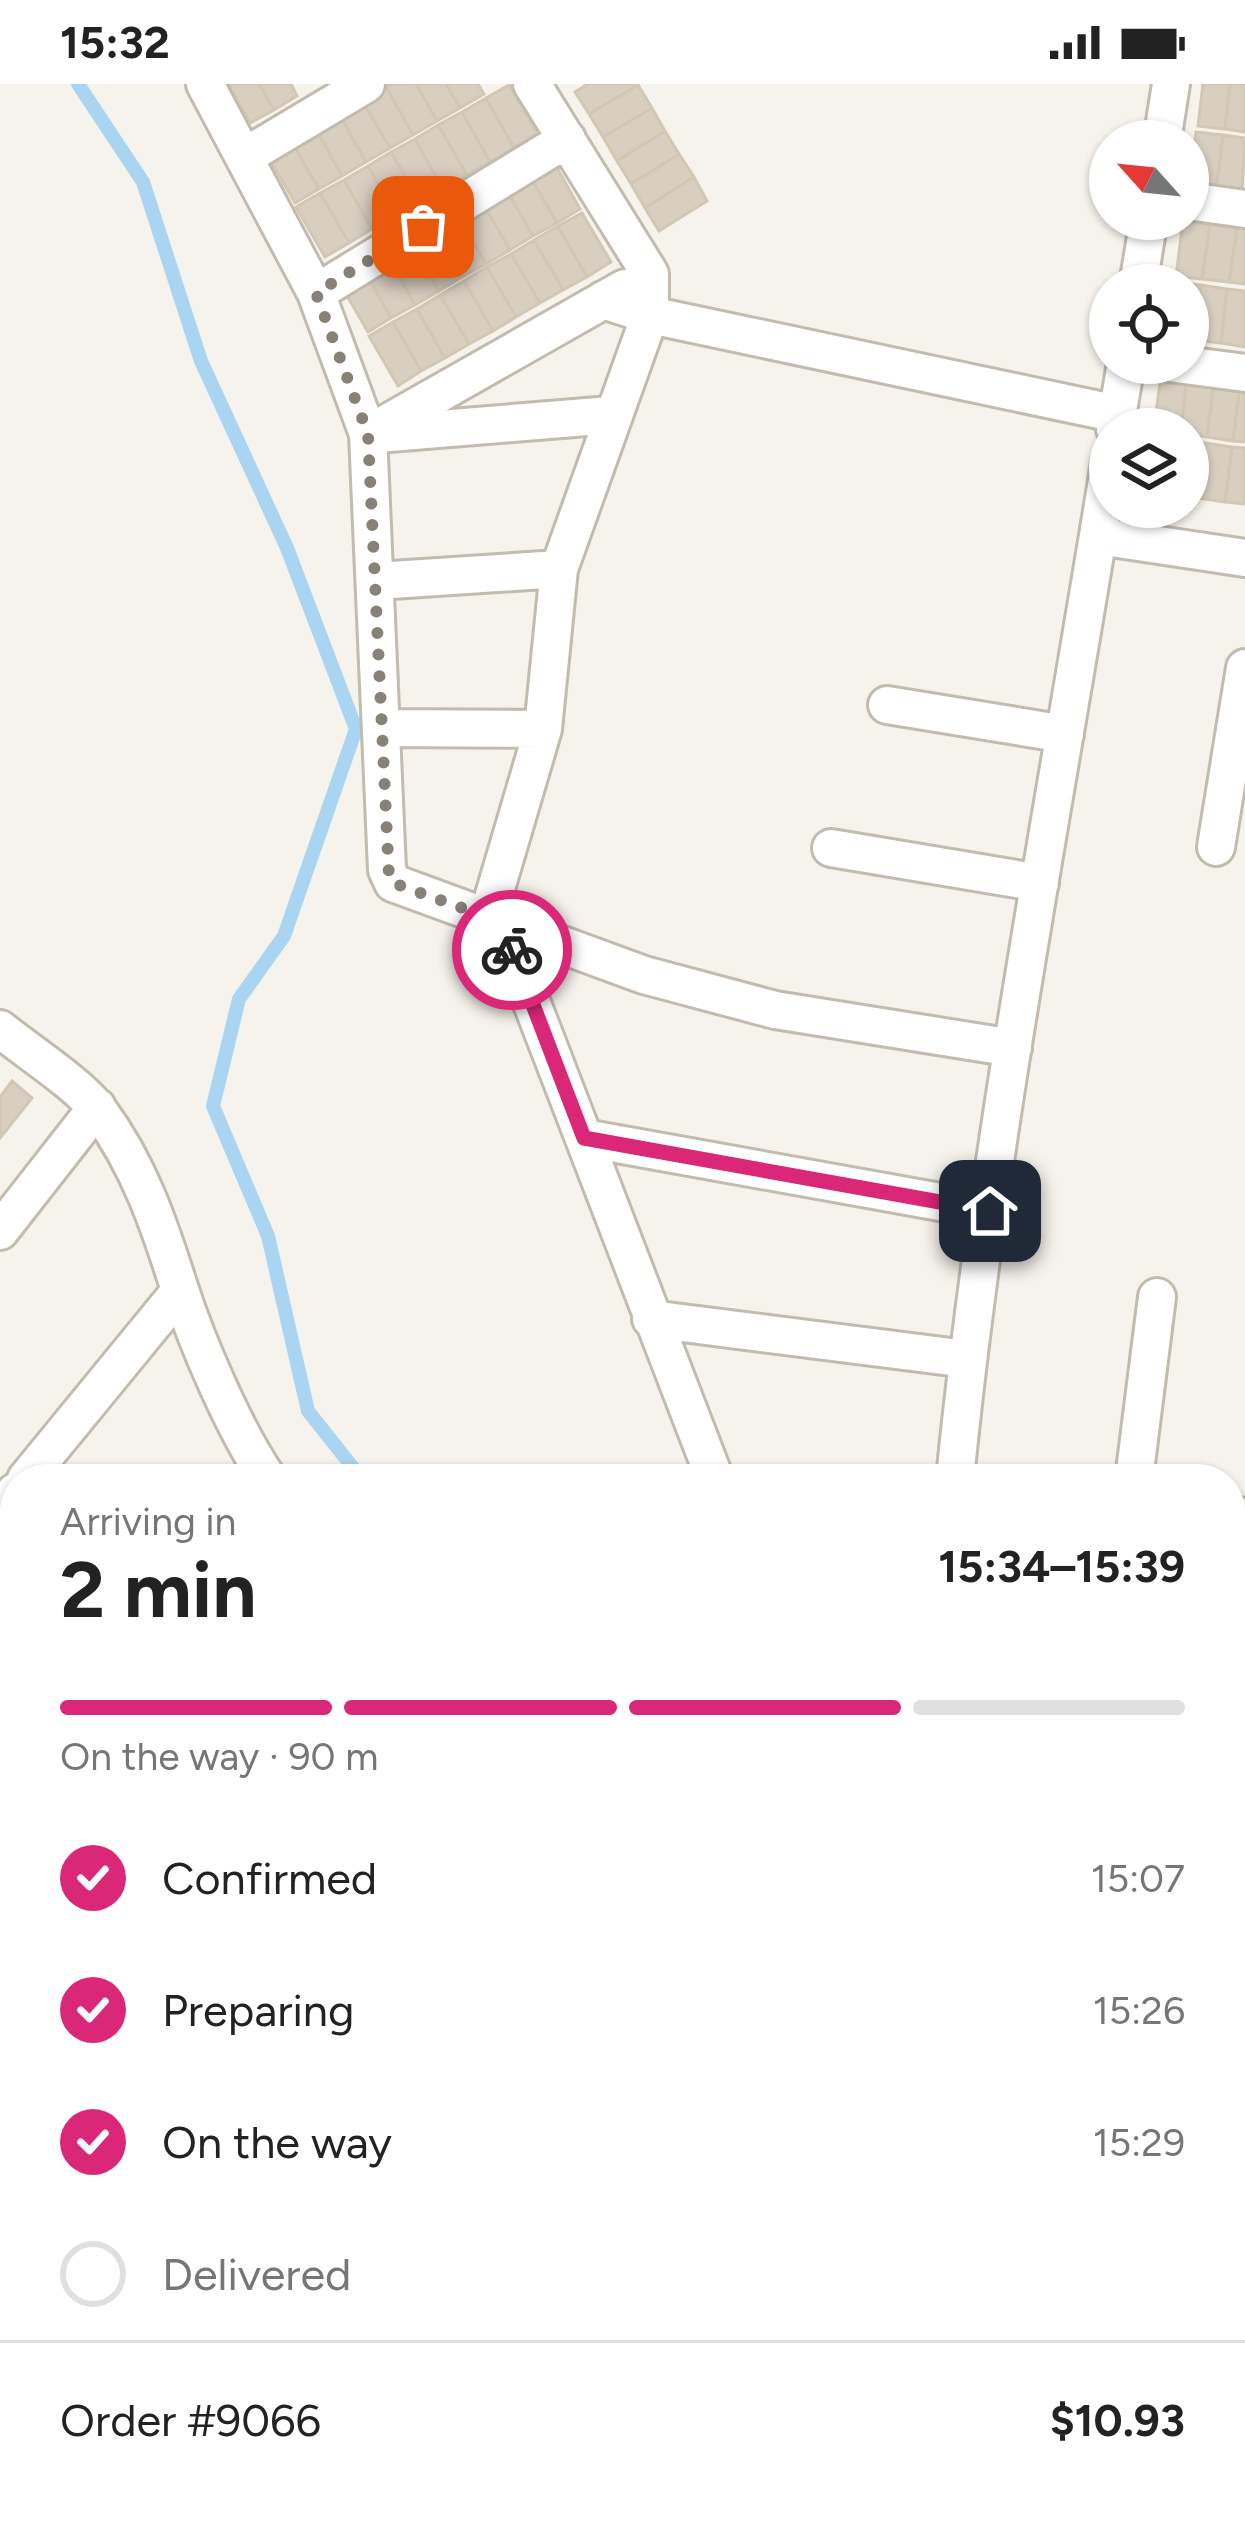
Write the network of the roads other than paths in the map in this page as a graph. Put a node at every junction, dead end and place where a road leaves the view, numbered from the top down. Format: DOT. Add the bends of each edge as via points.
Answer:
graph roads {
  1 [pos="205,84"];
  2 [pos="366,84"];
  3 [pos="532,84"];
  4 [pos="1171,84"];
  5 [pos="1165,120"];
  6 [pos="566,139"];
  7 [pos="244,157"];
  8 [pos="1209,204"];
  9 [pos="1245,209"];
  10 [pos="650,274"];
  11 [pos="316,293"];
  12 [pos="603,301"];
  13 [pos="650,315"];
  14 [pos="1209,369"];
  15 [pos="1245,374"];
  16 [pos="611,415"];
  17 [pos="1089,415"];
  18 [pos="368,434"];
  19 [pos="1099,528"];
  20 [pos="1098,536"];
  21 [pos="1245,558"];
  22 [pos="559,569"];
  23 [pos="376,581"];
  24 [pos="1245,668"];
  25 [pos="887,705"];
  26 [pos="381,728"];
  27 [pos="543,729"];
  28 [pos="1065,734"];
  29 [pos="1216,847"];
  30 [pos="831,848"];
  31 [pos="1040,883"];
  32 [pos="494,921"];
  33 [pos="0,1029"];
  34 [pos="1013,1048"];
  35 [pos="97,1107"];
  36 [pos="584,1138"];
  37 [pos="990,1211"];
  38 [pos="0,1231"];
  39 [pos="180,1291"];
  40 [pos="1157,1297"];
  41 [pos="651,1318"];
  42 [pos="967,1359"];
  43 [pos="38,1464"];
  44 [pos="258,1464"];
  45 [pos="709,1464"];
  46 [pos="956,1464"];
  47 [pos="1136,1464"];
  1 -- 7 [label="street"];
  2 -- 7 [label="street"];
  3 -- 6 [label="street"];
  4 -- 5 [label="street"];
  6 -- 10 [label="street"];
  6 -- 11 [label="street"];
  7 -- 11 [label="street"];
  8 -- 9 [label="street"];
  10 -- 12 [label="street"];
  10 -- 13 [label="street"];
  11 -- 18 [label="street"];
  12 -- 13 [label="street"];
  12 -- 18 [label="street"];
  13 -- 16 [label="street"];
  13 -- 17 [label="street"];
  14 -- 15 [label="street"];
  16 -- 18 [label="street"];
  16 -- 22 [label="street"];
  18 -- 23 [label="street"];
  19 -- 20 [label="street"];
  20 -- 21 [label="street"];
  20 -- 28 [label="street"];
  22 -- 23 [label="street"];
  22 -- 27 [label="street"];
  23 -- 26 [label="street"];
  24 -- 29 [label="street"];
  25 -- 28 [label="street"];
  26 -- 27 [label="street"];
  26 -- 32 [label="street" via="389,877"];
  27 -- 32 [label="street"];
  28 -- 31 [label="street"];
  30 -- 31 [label="street"];
  31 -- 34 [label="street"];
  32 -- 34 [label="street" via="644,975 775,1010"];
  32 -- 36 [label="street"];
  33 -- 35 [label="street"];
  34 -- 37 [label="street"];
  35 -- 38 [label="street"];
  35 -- 39 [label="street" via="141,1178"];
  36 -- 37 [label="street"];
  36 -- 41 [label="street"];
  37 -- 42 [label="street"];
  39 -- 43 [label="street"];
  39 -- 44 [label="street"];
  40 -- 47 [label="street"];
  41 -- 42 [label="street"];
  41 -- 45 [label="street"];
  42 -- 46 [label="street"];
}
